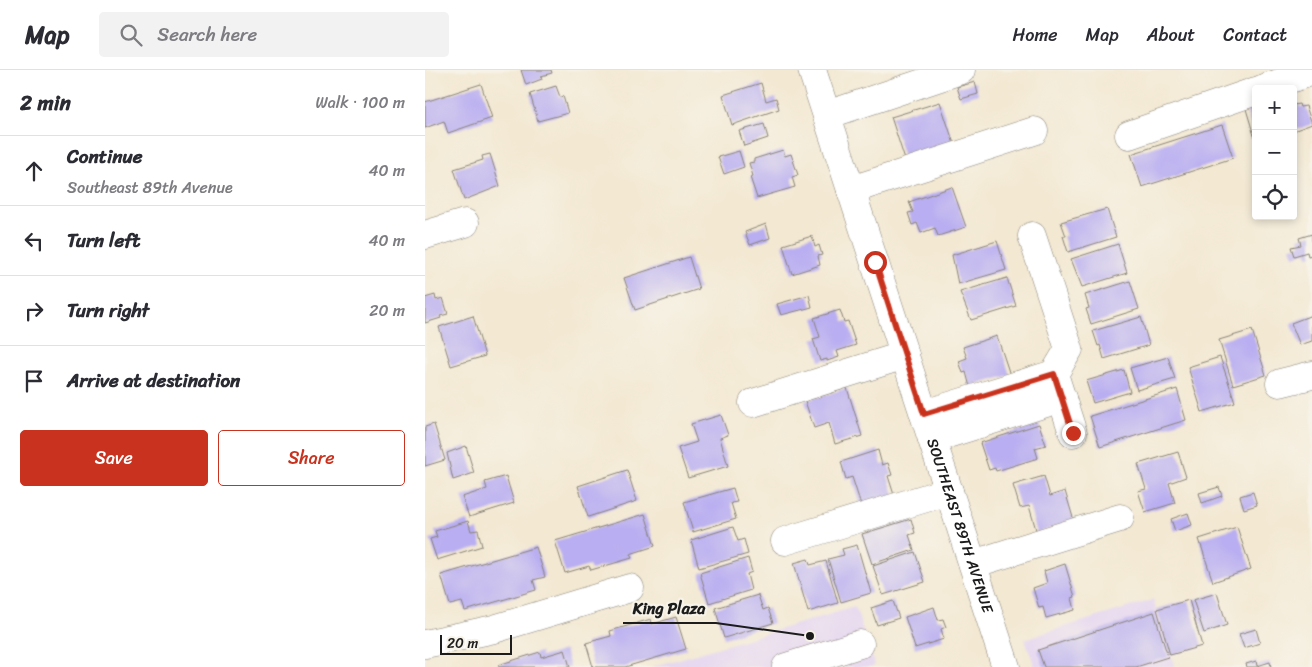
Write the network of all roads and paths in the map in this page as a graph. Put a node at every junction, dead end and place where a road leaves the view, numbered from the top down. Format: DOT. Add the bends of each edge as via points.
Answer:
graph roads {
  1 [pos="812,70"];
  2 [pos="961,70"];
  3 [pos="1312,72"];
  4 [pos="1274,85"];
  5 [pos="1252,92"];
  6 [pos="827,114"];
  7 [pos="1034,131"];
  8 [pos="1129,135"];
  9 [pos="851,190"];
  10 [pos="465,223"];
  11 [pos="425,235"];
  12 [pos="1032,236"];
  13 [pos="905,355"];
  14 [pos="1312,375"];
  15 [pos="1280,383"];
  16 [pos="1058,386"];
  17 [pos="753,403"];
  18 [pos="928,426"];
  19 [pos="1073,433"];
  20 [pos="949,491"];
  21 [pos="1120,518"];
  22 [pos="785,540"];
  23 [pos="973,564"];
  24 [pos="630,588"];
  25 [pos="425,644"];
  26 [pos="860,644"];
  27 [pos="787,667"];
  28 [pos="1006,667"];
  1 -- 6 [label="street, SOUTHEAST 89TH AVENUE"];
  2 -- 6 [label="street"];
  3 -- 4 [label="street"];
  5 -- 8 [label="street"];
  6 -- 9 [label="street, SOUTHEAST 89TH AVENUE"];
  7 -- 9 [label="street"];
  9 -- 13 [label="street, SOUTHEAST 89TH AVENUE"];
  10 -- 11 [label="street"];
  12 -- 16 [label="street" via="1069,349"];
  13 -- 17 [label="street"];
  13 -- 18 [label="street, SOUTHEAST 89TH AVENUE"];
  14 -- 15 [label="street"];
  16 -- 18 [label="street"];
  16 -- 19 [label="street"];
  18 -- 20 [label="street, SOUTHEAST 89TH AVENUE"];
  20 -- 22 [label="street"];
  20 -- 23 [label="street, SOUTHEAST 89TH AVENUE"];
  21 -- 23 [label="street"];
  23 -- 28 [label="street, SOUTHEAST 89TH AVENUE"];
  24 -- 25 [label="street" via="493,629"];
  26 -- 27 [label="street"];
}
